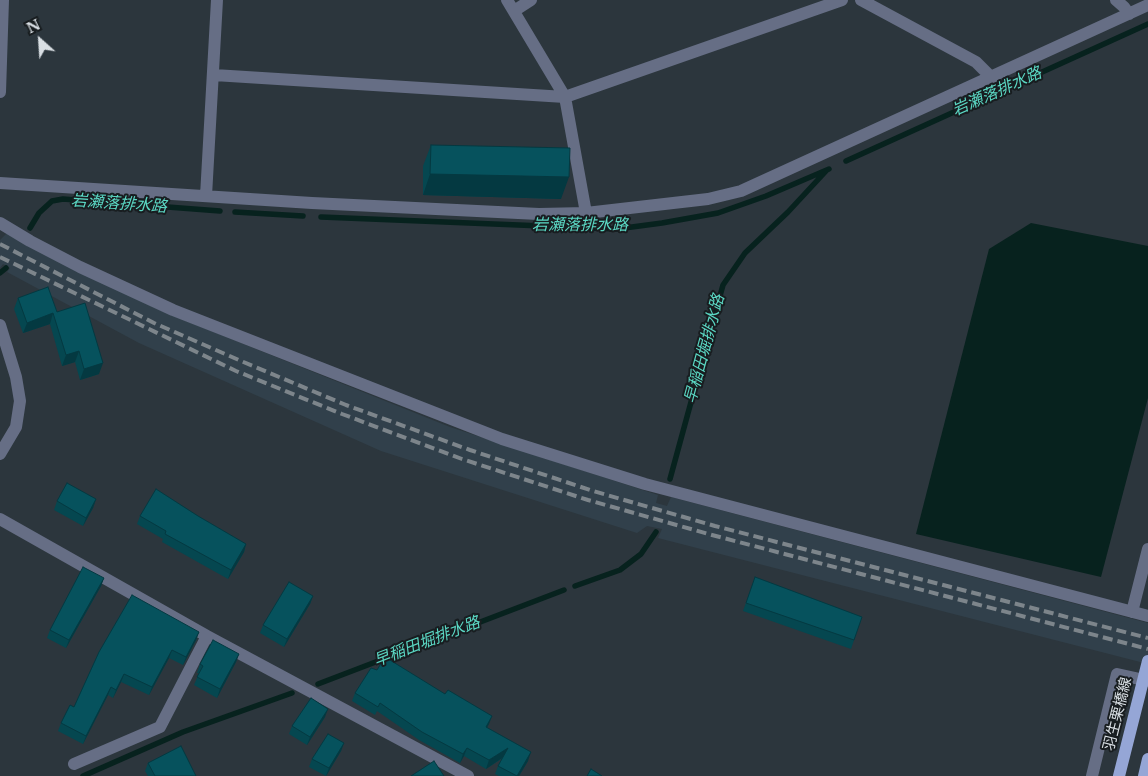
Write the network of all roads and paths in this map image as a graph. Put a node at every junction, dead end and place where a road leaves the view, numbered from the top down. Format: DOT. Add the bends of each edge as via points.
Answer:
graph roads {
  1 [pos="4,0"];
  2 [pos="217,0"];
  3 [pos="531,0"];
  4 [pos="842,0"];
  5 [pos="860,0"];
  6 [pos="1116,0"];
  7 [pos="511,5"];
  8 [pos="1148,5"];
  9 [pos="1128,14"];
  10 [pos="214,75"];
  11 [pos="992,78"];
  12 [pos="0,92"];
  13 [pos="565,97"];
  14 [pos="0,183"];
  15 [pos="206,196"];
  16 [pos="586,213"];
  17 [pos="0,222"];
  18 [pos="0,325"];
  19 [pos="0,454"];
  20 [pos="0,519"];
  21 [pos="1148,549"];
  22 [pos="1132,612"];
  23 [pos="1148,616"];
  24 [pos="207,636"];
  25 [pos="1148,661"];
  26 [pos="1148,681"];
  27 [pos="1148,759"];
  28 [pos="74,764"];
  29 [pos="468,776"];
  30 [pos="1092,776"];
  31 [pos="1119,776"];
  32 [pos="1144,776"];
  1 -- 12 [label="street"];
  2 -- 10 [label="street"];
  3 -- 7 [label="street"];
  4 -- 13 [label="street"];
  5 -- 11 [label="street" via="976,62"];
  6 -- 9 [label="street"];
  7 -- 13 [label="street"];
  8 -- 9 [label="street"];
  9 -- 11 [label="street"];
  10 -- 13 [label="street"];
  10 -- 15 [label="street"];
  11 -- 16 [label="street" via="742,192 648,208"];
  13 -- 16 [label="street"];
  14 -- 15 [label="street"];
  15 -- 16 [label="street" via="519,213"];
  17 -- 22 [label="street" via="80,267 173,310 502,439 645,484"];
  18 -- 19 [label="street" via="20,400 16,427"];
  20 -- 24 [label="street"];
  21 -- 22 [label="street"];
  22 -- 23 [label="street"];
  24 -- 28 [label="street" via="160,727"];
  24 -- 29 [label="street"];
  25 -- 31 [label="main road, 羽生栗橋線, bridge"];
  26 -- 30 [label="street" via="1117,674"];
  27 -- 32 [label="main road"];
}
